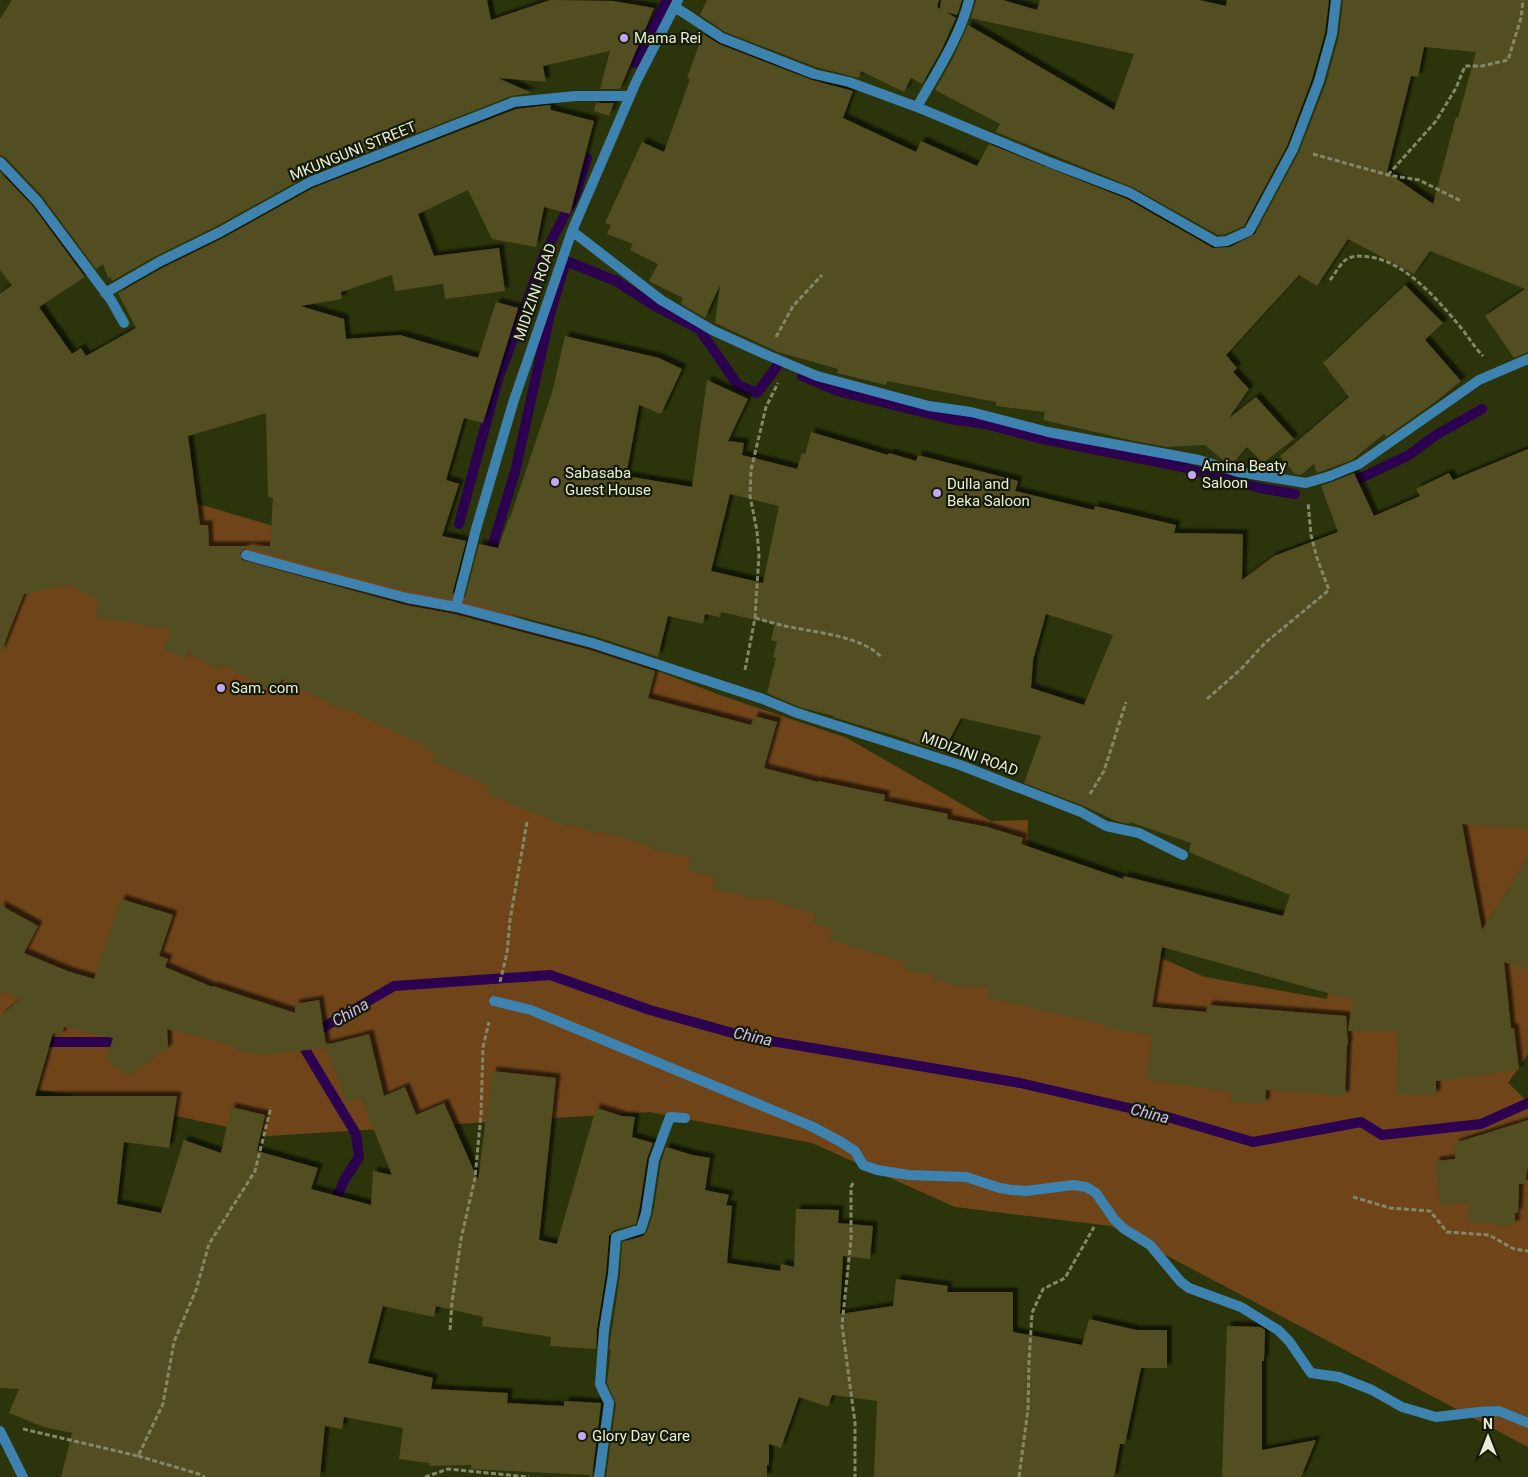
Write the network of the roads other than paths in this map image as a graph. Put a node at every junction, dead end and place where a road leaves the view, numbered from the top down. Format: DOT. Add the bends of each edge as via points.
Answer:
graph roads {
  1 [pos="969,0"];
  2 [pos="1336,0"];
  3 [pos="676,4"];
  4 [pos="630,96"];
  5 [pos="916,107"];
  6 [pos="0,162"];
  7 [pos="572,231"];
  8 [pos="105,293"];
  9 [pos="124,323"];
  10 [pos="1528,359"];
  11 [pos="246,554"];
  12 [pos="456,607"];
  13 [pos="1183,855"];
  14 [pos="494,1002"];
  15 [pos="685,1118"];
  16 [pos="1528,1423"];
  17 [pos="0,1431"];
  18 [pos="23,1477"];
  19 [pos="599,1477"];
  1 -- 5 [label="street" via="961,24"];
  2 -- 5 [label="street" via="1332,34 1319,81 1293,148 1249,231 1228,241 1216,242 1130,193"];
  3 -- 4 [label="street, MIDIZINI ROAD"];
  3 -- 5 [label="street" via="722,38 814,74 849,82"];
  4 -- 7 [label="street, MIDIZINI ROAD"];
  4 -- 8 [label="street, MKUNGUNI STREET" via="576,96 514,102 310,182"];
  6 -- 8 [label="street" via="37,201"];
  7 -- 10 [label="street" via="661,300 712,330 817,376 929,406 1199,460 1238,472 1306,483 1358,464 1479,380"];
  7 -- 12 [label="street, MIDIZINI ROAD" via="513,404"];
  8 -- 9 [label="street"];
  11 -- 12 [label="street, MIDIZINI ROAD" via="407,598"];
  12 -- 13 [label="street, MIDIZINI ROAD" via="592,643 960,765 1081,812 1106,826 1139,832"];
  14 -- 16 [label="street" via="531,1010 811,1126 848,1146 862,1165 877,1170 966,1177 1012,1190 1086,1187 1096,1193 1123,1228 1150,1245 1189,1288 1240,1307 1284,1334 1311,1373 1339,1376 1402,1407 1436,1417 1499,1411"];
  15 -- 19 [label="street" via="670,1117 654,1160 641,1229 616,1237 600,1384 609,1403"];
  17 -- 18 [label="street"];
}
